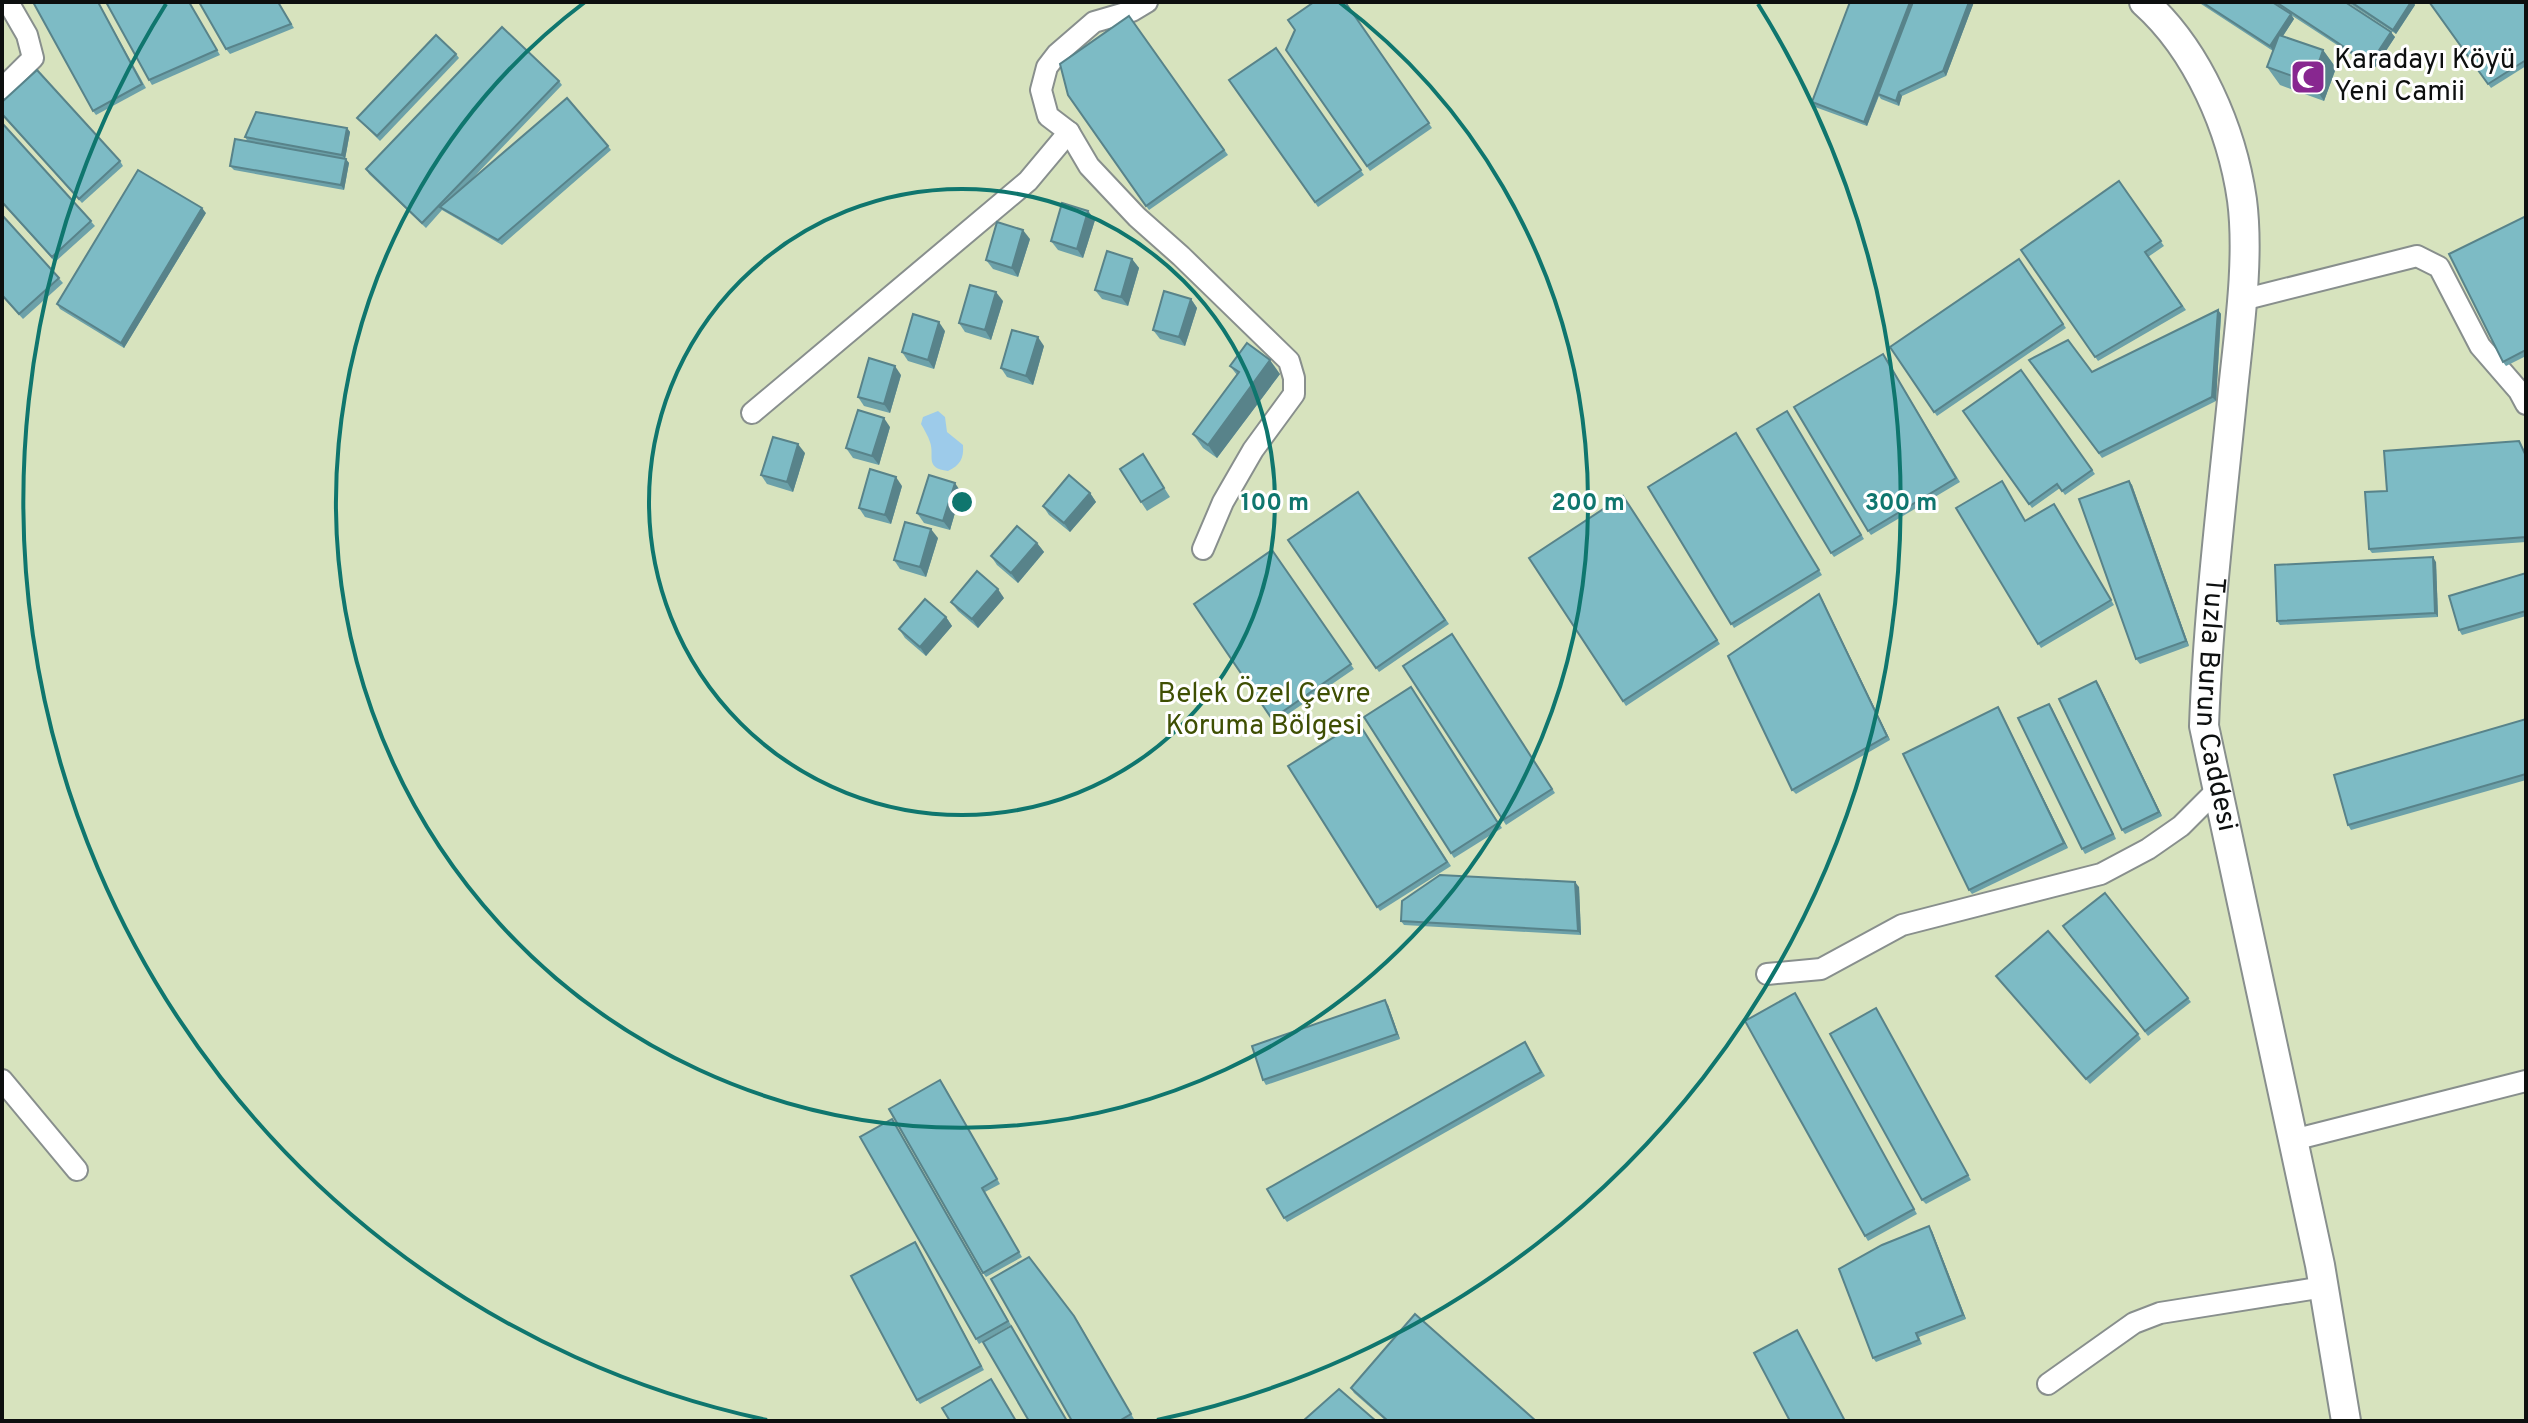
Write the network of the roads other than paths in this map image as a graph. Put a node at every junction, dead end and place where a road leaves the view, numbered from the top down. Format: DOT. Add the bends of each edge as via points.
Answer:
graph roads {
  1 [pos="8,2"];
  2 [pos="1147,2"];
  3 [pos="2144,2"];
  4 [pos="2,89"];
  5 [pos="1069,132"];
  6 [pos="2242,300"];
  7 [pos="2526,404"];
  8 [pos="752,413"];
  9 [pos="1203,549"];
  10 [pos="2218,789"];
  11 [pos="1767,974"];
  12 [pos="2,1080"];
  13 [pos="2526,1081"];
  14 [pos="2293,1140"];
  15 [pos="77,1170"];
  16 [pos="2324,1287"];
  17 [pos="2048,1384"];
  18 [pos="2346,1421"];
  1 -- 4 [label="street" via="33,58"];
  2 -- 5 [label="street" via="1094,22 1047,67 1041,90 1048,116"];
  3 -- 6 [label="main road, Tuzla Burun Caddesi" via="2185,51 2233,154 2242,202"];
  5 -- 8 [label="street" via="1028,181"];
  5 -- 9 [label="street" via="1089,166 1137,217 1289,361 1294,394 1253,450"];
  6 -- 7 [label="street" via="2417,256 2439,267 2480,346"];
  6 -- 10 [label="main road, Tuzla Burun Caddesi" via="2207,644 2204,726"];
  10 -- 11 [label="street" via="2181,826 2101,874 1902,925 1821,969"];
  10 -- 14 [label="main road, Tuzla Burun Caddesi"];
  12 -- 15 [label="street"];
  13 -- 14 [label="street"];
  14 -- 16 [label="main road, Tuzla Burun Caddesi"];
  16 -- 17 [label="street" via="2160,1313 2134,1323"];
  16 -- 18 [label="main road, Tuzla Burun Caddesi"];
}
